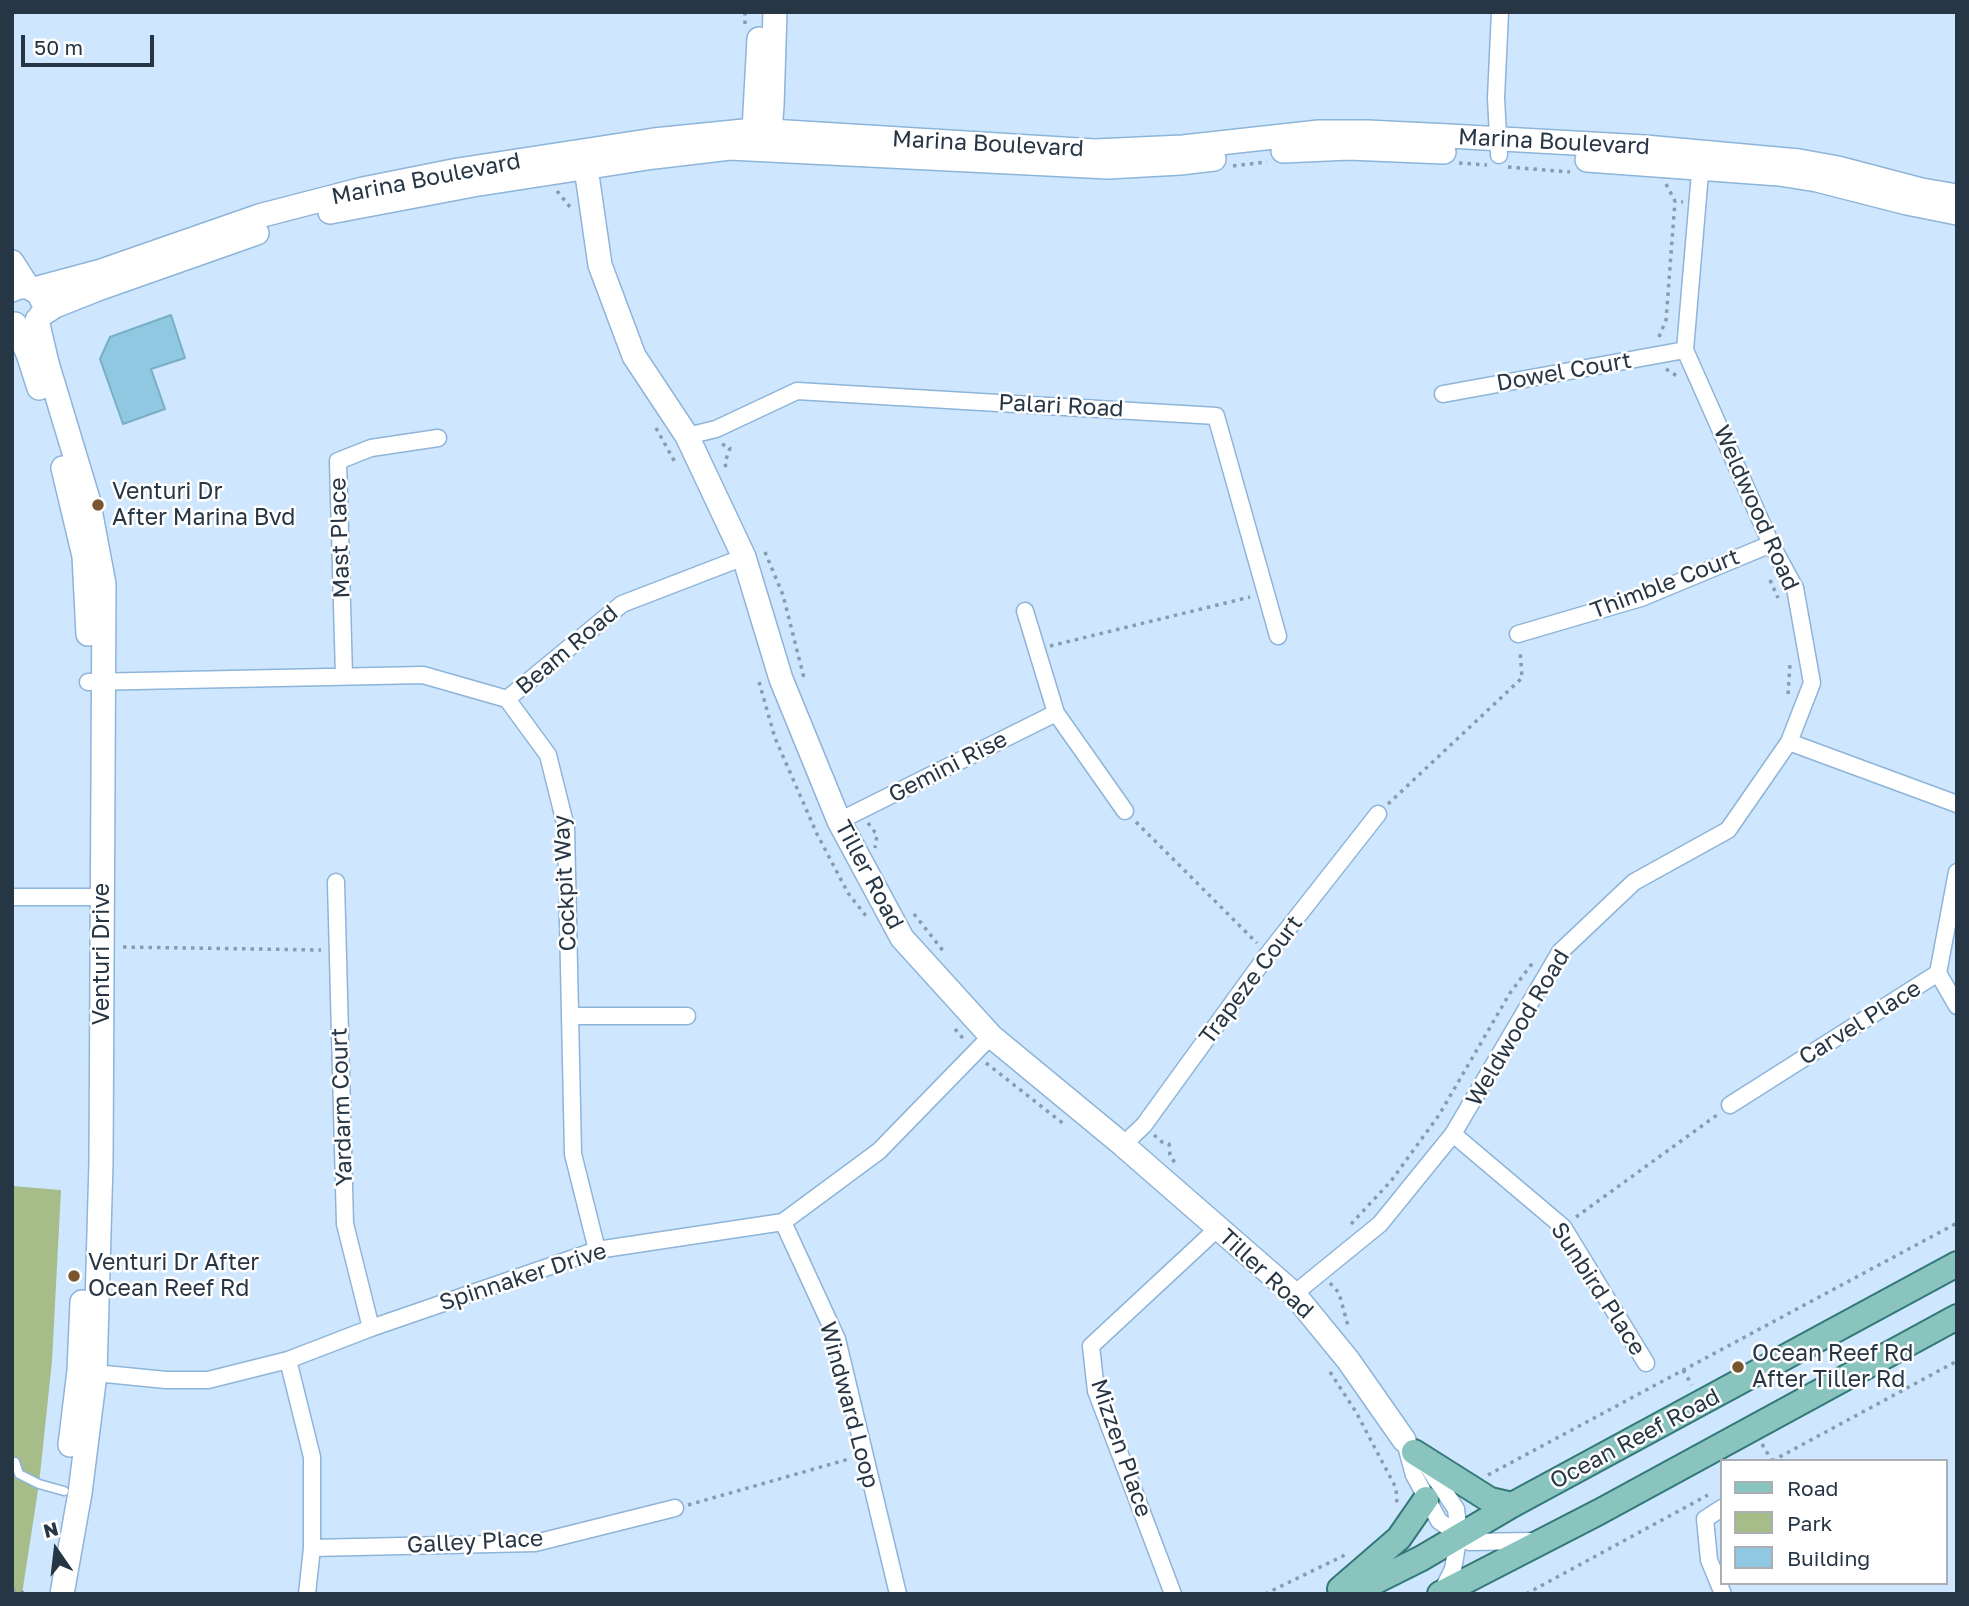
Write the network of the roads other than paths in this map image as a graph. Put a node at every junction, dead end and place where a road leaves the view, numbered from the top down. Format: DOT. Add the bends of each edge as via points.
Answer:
graph roads {
  1 [pos="760,12"];
  2 [pos="775,12"];
  3 [pos="1500,12"];
  4 [pos="762,139"];
  5 [pos="1497,157"];
  6 [pos="1702,160"];
  7 [pos="586,167"];
  8 [pos="1957,196"];
  9 [pos="1957,213"];
  10 [pos="12,262"];
  11 [pos="25,289"];
  12 [pos="26,321"];
  13 [pos="1685,350"];
  14 [pos="1443,394"];
  15 [pos="687,436"];
  16 [pos="438,438"];
  17 [pos="1763,547"];
  18 [pos="753,551"];
  19 [pos="1025,611"];
  20 [pos="1518,634"];
  21 [pos="1278,636"];
  22 [pos="344,676"];
  23 [pos="95,682"];
  24 [pos="507,699"];
  25 [pos="1056,713"];
  26 [pos="1789,742"];
  27 [pos="1957,804"];
  28 [pos="1125,811"];
  29 [pos="1378,814"];
  30 [pos="839,821"];
  31 [pos="1957,872"];
  32 [pos="336,882"];
  33 [pos="12,897"];
  34 [pos="95,897"];
  35 [pos="1938,973"];
  36 [pos="1957,1006"];
  37 [pos="571,1016"];
  38 [pos="687,1016"];
  39 [pos="984,1045"];
  40 [pos="1730,1105"];
  41 [pos="1453,1134"];
  42 [pos="1123,1145"];
  43 [pos="783,1222"];
  44 [pos="1218,1228"];
  45 [pos="597,1250"];
  46 [pos="1957,1264"];
  47 [pos="1294,1294"];
  48 [pos="1957,1317"];
  49 [pos="371,1328"];
  50 [pos="288,1360"];
  51 [pos="1646,1363"];
  52 [pos="87,1373"];
  53 [pos="1409,1446"];
  54 [pos="15,1462"];
  55 [pos="64,1491"];
  56 [pos="1426,1499"];
  57 [pos="1512,1505"];
  58 [pos="676,1508"];
  59 [pos="1720,1509"];
  60 [pos="1459,1535"];
  61 [pos="1544,1541"];
  62 [pos="312,1548"];
  63 [pos="1440,1593"];
  64 [pos="48,1594"];
  65 [pos="62,1594"];
  66 [pos="306,1594"];
  67 [pos="898,1594"];
  68 [pos="1173,1594"];
  69 [pos="1334,1594"];
  70 [pos="1350,1594"];
  71 [pos="1723,1594"];
  1 -- 4 [label="street"];
  2 -- 4 [label="street"];
  3 -- 5 [label="street"];
  4 -- 5 [label="street, Marina Boulevard" via="1095,150 1367,132"];
  4 -- 7 [label="street, Marina Boulevard" via="654,140"];
  5 -- 6 [label="street, Marina Boulevard" via="1645,147"];
  6 -- 8 [label="street, Marina Boulevard" via="1798,161"];
  6 -- 9 [label="street, Marina Boulevard" via="1817,180"];
  6 -- 13 [label="street, Weldwood Road"];
  7 -- 11 [label="street, Marina Boulevard" via="458,170 363,189 259,216 101,271"];
  7 -- 12 [label="street, Marina Boulevard" via="312,216 98,289"];
  7 -- 15 [label="street, Tiller Road" via="600,264 634,356"];
  10 -- 11 [label="street"];
  11 -- 12 [label="street, Venturi Drive" via="43,301"];
  12 -- 23 [label="street, Venturi Drive" via="47,363 99,549 104,584"];
  13 -- 14 [label="street, Dowel Court"];
  13 -- 17 [label="street, Weldwood Road"];
  15 -- 18 [label="street, Tiller Road"];
  15 -- 21 [label="street, Palari Road" via="716,429 797,391 1216,415"];
  16 -- 22 [label="street, Mast Place" via="371,448 338,461"];
  17 -- 20 [label="street, Thimble Court" via="1641,598"];
  17 -- 26 [label="street, Weldwood Road" via="1795,588 1812,683"];
  18 -- 24 [label="street, Beam Road" via="622,604"];
  18 -- 30 [label="street, Tiller Road" via="781,679"];
  19 -- 25 [label="street"];
  22 -- 23 [label="street"];
  22 -- 24 [label="street" via="423,675"];
  23 -- 34 [label="street, Venturi Drive"];
  24 -- 37 [label="street, Cockpit Way" via="548,755 566,827"];
  25 -- 28 [label="street"];
  25 -- 30 [label="street, Gemini Rise"];
  26 -- 27 [label="street"];
  26 -- 41 [label="street, Weldwood Road" via="1728,830 1634,883 1560,952"];
  29 -- 42 [label="street, Trapeze Court" via="1268,954 1144,1125"];
  30 -- 39 [label="street, Tiller Road" via="902,938"];
  31 -- 35 [label="street, Carvel Place"];
  32 -- 49 [label="street, Yardarm Court" via="345,1224"];
  33 -- 34 [label="street"];
  34 -- 52 [label="street, Venturi Drive" via="100,1248"];
  35 -- 36 [label="street"];
  35 -- 40 [label="street, Carvel Place"];
  37 -- 38 [label="street"];
  37 -- 45 [label="street, Cockpit Way" via="573,1154"];
  39 -- 42 [label="street, Tiller Road"];
  39 -- 43 [label="street, Spinnaker Drive" via="879,1151"];
  41 -- 47 [label="street, Weldwood Road" via="1380,1224"];
  41 -- 51 [label="street, Sunbird Place" via="1563,1227"];
  42 -- 44 [label="street, Tiller Road"];
  43 -- 45 [label="street, Spinnaker Drive"];
  43 -- 67 [label="street, Windward Loop" via="836,1339"];
  44 -- 47 [label="street, Tiller Road"];
  44 -- 68 [label="street, Mizzen Place" via="1091,1346 1097,1391"];
  45 -- 49 [label="street, Spinnaker Drive"];
  46 -- 57 [label="main road, Ocean Reef Road"];
  47 -- 53 [label="street, Tiller Road"];
  48 -- 61 [label="main road, Ocean Reef Road"];
  49 -- 50 [label="street, Spinnaker Drive"];
  50 -- 52 [label="street, Spinnaker Drive" via="208,1380"];
  50 -- 62 [label="street" via="312,1457"];
  52 -- 55 [label="street, Venturi Drive"];
  52 -- 65 [label="street, Venturi Drive" via="80,1493"];
  53 -- 56 [label="street, Tiller Road" via="1414,1475"];
  53 -- 57 [label="main road" via="1482,1479 1490,1500"];
  53 -- 60 [label="street, Tiller Road" via="1456,1508"];
  54 -- 55 [label="lane" via="19,1475"];
  55 -- 64 [label="street, Venturi Drive"];
  56 -- 60 [label="street, Tiller Road" via="1439,1521"];
  56 -- 69 [label="main road" via="1399,1538"];
  57 -- 60 [label="main road, Ocean Reef Road"];
  58 -- 62 [label="street, Galley Place" via="534,1543"];
  59 -- 71 [label="street" via="1705,1519 1709,1560"];
  60 -- 61 [label="street" via="1469,1542"];
  60 -- 63 [label="street, Tiller Road" via="1453,1569"];
  60 -- 70 [label="main road, Ocean Reef Road"];
  61 -- 63 [label="main road, Ocean Reef Road"];
  62 -- 66 [label="street"];
}
